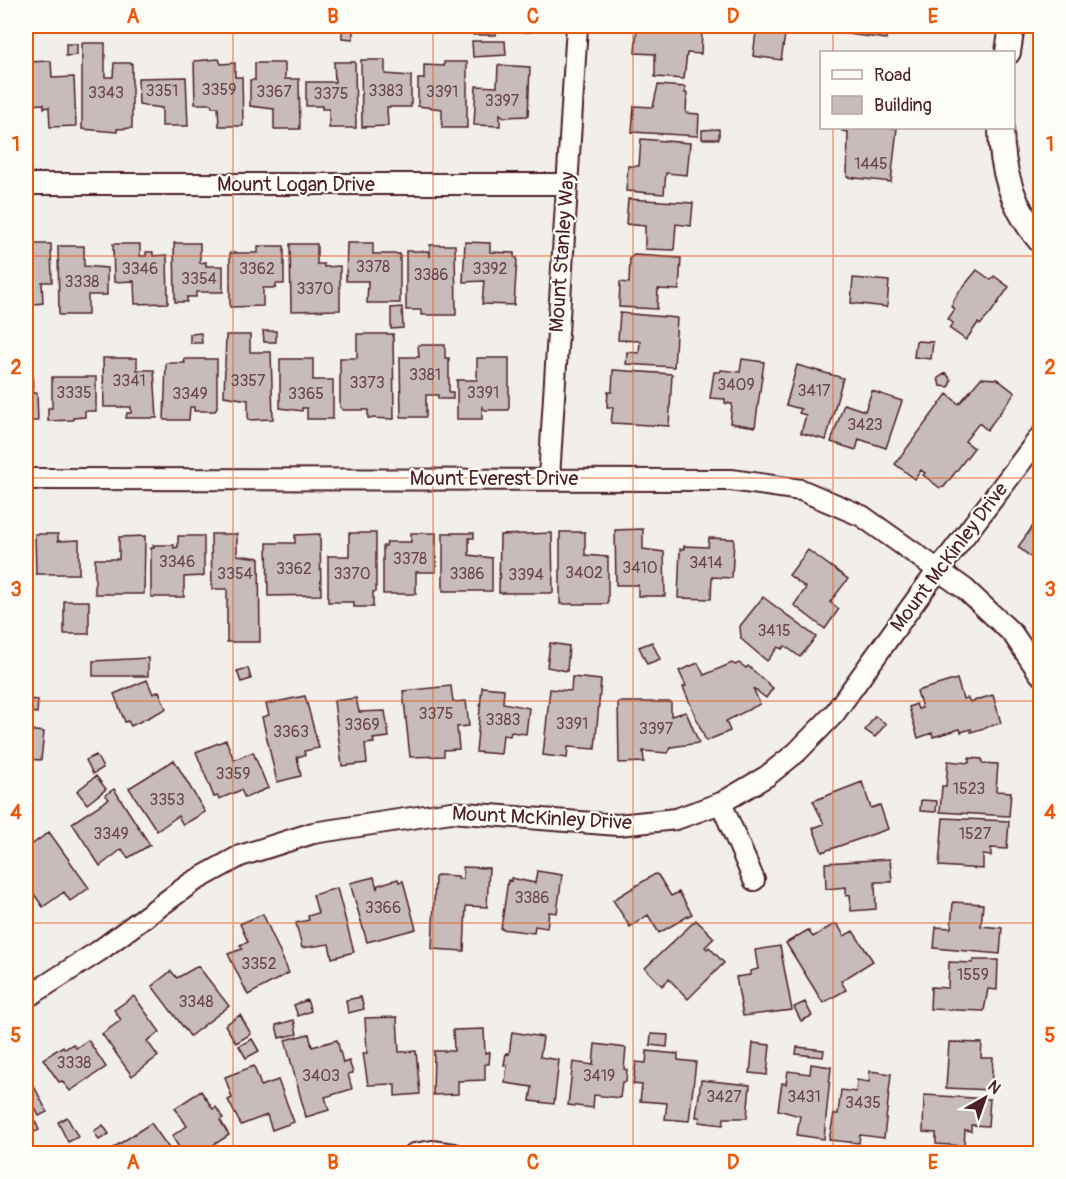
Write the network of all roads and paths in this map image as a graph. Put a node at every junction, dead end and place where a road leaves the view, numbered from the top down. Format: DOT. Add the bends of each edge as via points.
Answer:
graph roads {
  1 [pos="578,26"];
  2 [pos="1012,26"];
  3 [pos="1008,51"];
  4 [pos="1001,129"];
  5 [pos="26,184"];
  6 [pos="566,184"];
  7 [pos="1041,240"];
  8 [pos="1041,437"];
  9 [pos="549,478"];
  10 [pos="26,479"];
  11 [pos="939,570"];
  12 [pos="1041,674"];
  13 [pos="721,803"];
  14 [pos="754,880"];
  15 [pos="26,998"];
  16 [pos="414,1154"];
  17 [pos="454,1154"];
  1 -- 6 [label="street, Mount Stanley Way"];
  2 -- 3 [label="street"];
  4 -- 7 [label="street" via="1008,184 1018,208"];
  5 -- 6 [label="street, Mount Logan Drive"];
  6 -- 9 [label="street, Mount Stanley Way"];
  8 -- 11 [label="street, Mount McKinley Drive"];
  9 -- 10 [label="street, Mount Everest Drive"];
  9 -- 11 [label="street, Mount Everest Drive" via="731,480 801,490 862,516"];
  11 -- 12 [label="street, Mount Everest Drive" via="1013,634"];
  11 -- 13 [label="street, Mount McKinley Drive" via="834,714 767,776"];
  13 -- 14 [label="street"];
  13 -- 15 [label="street, Mount McKinley Drive" via="676,819 618,825 451,812 313,833 240,856 191,883 99,951"];
  16 -- 17 [label="street"];
}
